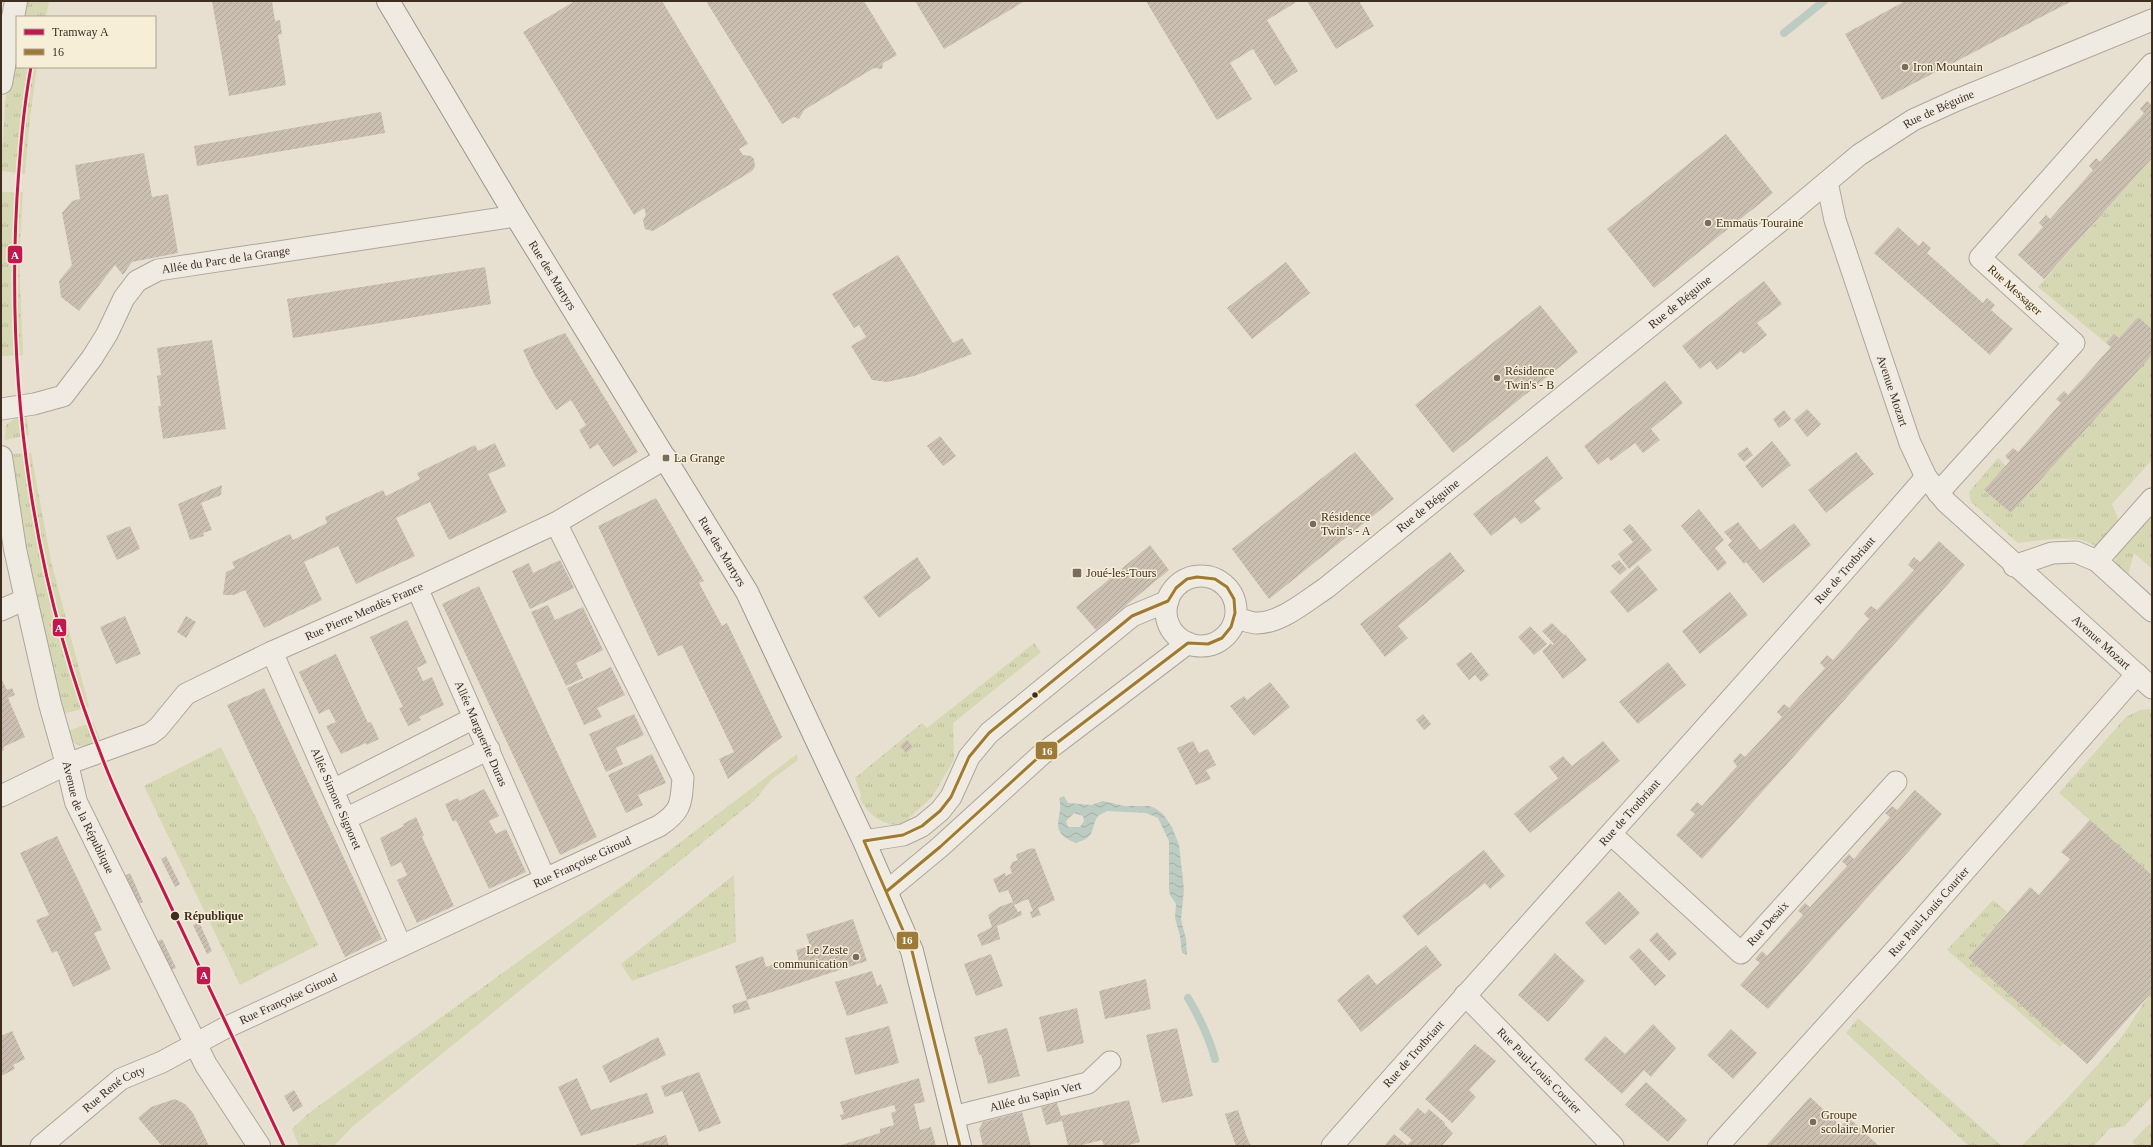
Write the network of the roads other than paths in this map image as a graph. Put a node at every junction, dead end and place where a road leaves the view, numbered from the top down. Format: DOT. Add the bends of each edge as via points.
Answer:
graph roads {
  1 [pos="16,1"];
  2 [pos="388,1"];
  3 [pos="2152,20"];
  4 [pos="2152,64"];
  5 [pos="1,83"];
  6 [pos="1827,182"];
  7 [pos="516,216"];
  8 [pos="1,409"];
  9 [pos="1,457"];
  10 [pos="666,458"];
  11 [pos="1932,485"];
  12 [pos="2152,499"];
  13 [pos="556,523"];
  14 [pos="2097,561"];
  15 [pos="2014,566"];
  16 [pos="417,588"];
  17 [pos="26,599"];
  18 [pos="1168,601"];
  19 [pos="1,610"];
  20 [pos="2152,610"];
  21 [pos="1236,618"];
  22 [pos="1188,643"];
  23 [pos="272,652"];
  24 [pos="2137,674"];
  25 [pos="2152,688"];
  26 [pos="474,718"];
  27 [pos="489,749"];
  28 [pos="67,764"];
  29 [pos="1896,782"];
  30 [pos="333,790"];
  31 [pos="1,796"];
  32 [pos="345,819"];
  33 [pos="1611,834"];
  34 [pos="864,841"];
  35 [pos="546,879"];
  36 [pos="887,891"];
  37 [pos="401,946"];
  38 [pos="1466,995"];
  39 [pos="195,1044"];
  40 [pos="1110,1062"];
  41 [pos="953,1117"];
  42 [pos="41,1146"];
  43 [pos="259,1146"];
  44 [pos="960,1146"];
  45 [pos="1332,1146"];
  46 [pos="1613,1146"];
  47 [pos="1718,1146"];
  1 -- 5 [label="main road"];
  2 -- 7 [label="main road, Rue des Martyrs"];
  3 -- 6 [label="street, Rue de Béguine" via="1913,120 1859,155"];
  4 -- 11 [label="street, Rue Messager" via="1980,258 2074,343"];
  6 -- 11 [label="street, Avenue Mozart" via="1835,220 1910,443"];
  6 -- 21 [label="street, Rue de Béguine" via="1326,588 1285,614 1266,622 1255,623"];
  7 -- 8 [label="street, Allée du Parc de la Grange" via="158,270 137,281 124,298 107,334 63,396"];
  7 -- 10 [label="main road, Rue des Martyrs"];
  9 -- 17 [label="main road, Avenue de la République"];
  10 -- 13 [label="street, Rue Pierre Mendès France"];
  10 -- 34 [label="main road, Rue des Martyrs" via="746,592"];
  11 -- 15 [label="street, Avenue Mozart"];
  11 -- 33 [label="street, Rue de Trotbriant"];
  12 -- 14 [label="street"];
  13 -- 16 [label="street, Rue Pierre Mendès France"];
  13 -- 35 [label="street, Rue Françoise Giroud" via="683,778 682,800 674,816 659,826"];
  14 -- 15 [label="street" via="2076,552 2060,552"];
  14 -- 20 [label="street"];
  15 -- 24 [label="street, Avenue Mozart"];
  16 -- 23 [label="street, Rue Pierre Mendès France"];
  16 -- 26 [label="street, Allée Marguerite Duras"];
  17 -- 19 [label="street"];
  17 -- 28 [label="main road, Avenue de la République" via="50,704"];
  18 -- 21 [label="street" via="1181,582 1192,577 1210,577 1225,585 1232,594"];
  18 -- 22 [label="street" via="1166,611 1170,626 1179,638"];
  18 -- 34 [label="street" via="1132,616 989,733 970,757 951,797 940,811 922,826 903,835"];
  21 -- 22 [label="street" via="1226,635 1217,641 1198,645"];
  22 -- 36 [label="street" via="1041,755 940,847"];
  23 -- 28 [label="street, Rue Pierre Mendès France" via="186,694 150,734"];
  23 -- 30 [label="street, Allée Simone Signoret"];
  24 -- 25 [label="street, Avenue Mozart"];
  24 -- 47 [label="street, Rue Paul-Louis Courier" via="1805,1052"];
  26 -- 27 [label="street, Allée Marguerite Duras"];
  26 -- 30 [label="street"];
  27 -- 32 [label="street"];
  27 -- 35 [label="street, Allée Marguerite Duras"];
  28 -- 31 [label="street, Rue Pierre Mendès France"];
  28 -- 39 [label="main road, Avenue de la République" via="76,802"];
  29 -- 33 [label="street, Rue Desaix" via="1741,953"];
  30 -- 32 [label="street, Allée Simone Signoret"];
  32 -- 37 [label="street, Allée Simone Signoret"];
  33 -- 38 [label="street, Rue de Trotbriant"];
  34 -- 36 [label="main road, Rue des Martyrs"];
  35 -- 37 [label="street, Rue Françoise Giroud"];
  36 -- 41 [label="main road, Rue des Martyrs" via="912,951"];
  37 -- 39 [label="street, Rue Françoise Giroud"];
  38 -- 45 [label="street, Rue de Trotbriant"];
  38 -- 46 [label="street, Rue Paul-Louis Courier"];
  39 -- 42 [label="street, Rue René Coty" via="162,1062 121,1079"];
  39 -- 43 [label="main road, Avenue de la République" via="210,1073"];
  40 -- 41 [label="street, Allée du Sapin Vert" via="1088,1083"];
  41 -- 44 [label="main road, Rue des Martyrs"];
}
